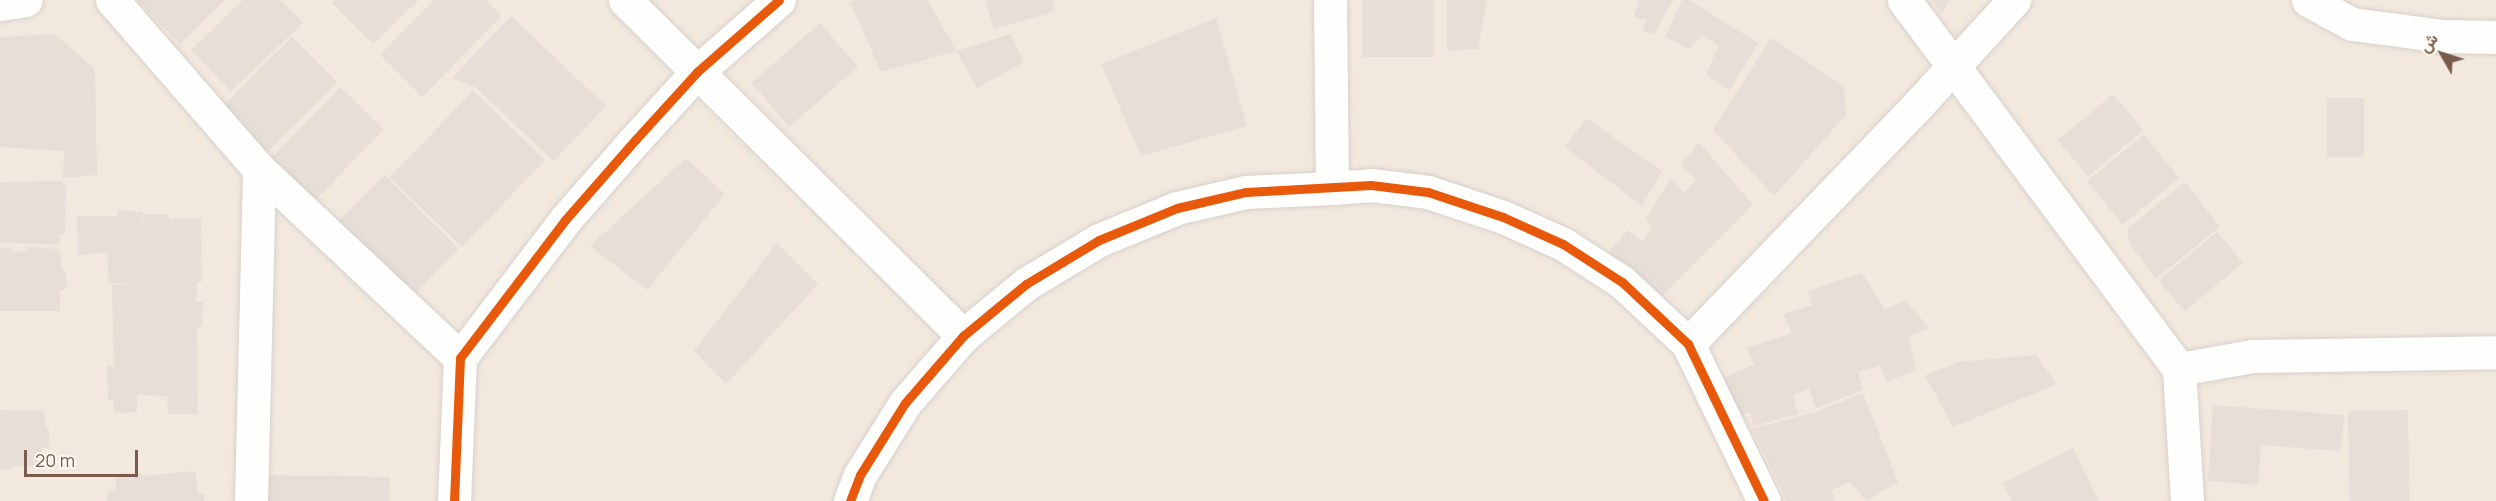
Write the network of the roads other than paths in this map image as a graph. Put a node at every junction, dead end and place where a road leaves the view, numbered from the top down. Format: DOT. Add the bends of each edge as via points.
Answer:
graph roads {
  1 [pos="26,0"];
  2 [pos="112,0"];
  3 [pos="625,0"];
  4 [pos="779,0"];
  5 [pos="1330,0"];
  6 [pos="1904,0"];
  7 [pos="2014,0"];
  8 [pos="2308,0"];
  9 [pos="0,4"];
  10 [pos="2496,37"];
  11 [pos="1953,68"];
  12 [pos="697,72"];
  13 [pos="259,169"];
  14 [pos="1332,188"];
  15 [pos="963,336"];
  16 [pos="1688,344"];
  17 [pos="2496,352"];
  18 [pos="460,358"];
  19 [pos="2179,369"];
  20 [pos="251,501"];
  21 [pos="454,501"];
  22 [pos="850,501"];
  23 [pos="1764,501"];
  24 [pos="2187,501"];
  1 -- 9 [label="street"];
  2 -- 13 [label="street"];
  3 -- 12 [label="street"];
  4 -- 12 [label="street"];
  5 -- 14 [label="street"];
  6 -- 11 [label="street"];
  7 -- 11 [label="street"];
  8 -- 10 [label="street" via="2352,24 2443,36"];
  11 -- 16 [label="street"];
  11 -- 19 [label="street"];
  12 -- 15 [label="street"];
  12 -- 18 [label="street" via="565,220"];
  13 -- 18 [label="street"];
  13 -- 20 [label="street"];
  14 -- 15 [label="street" via="1246,192 1177,208 1080,251 1026,284"];
  14 -- 16 [label="street" via="1371,185 1428,192 1503,217 1563,244 1622,282"];
  15 -- 22 [label="street" via="905,403 861,475"];
  16 -- 23 [label="street"];
  17 -- 19 [label="street" via="2253,356"];
  18 -- 21 [label="street"];
  19 -- 24 [label="street"];
}
